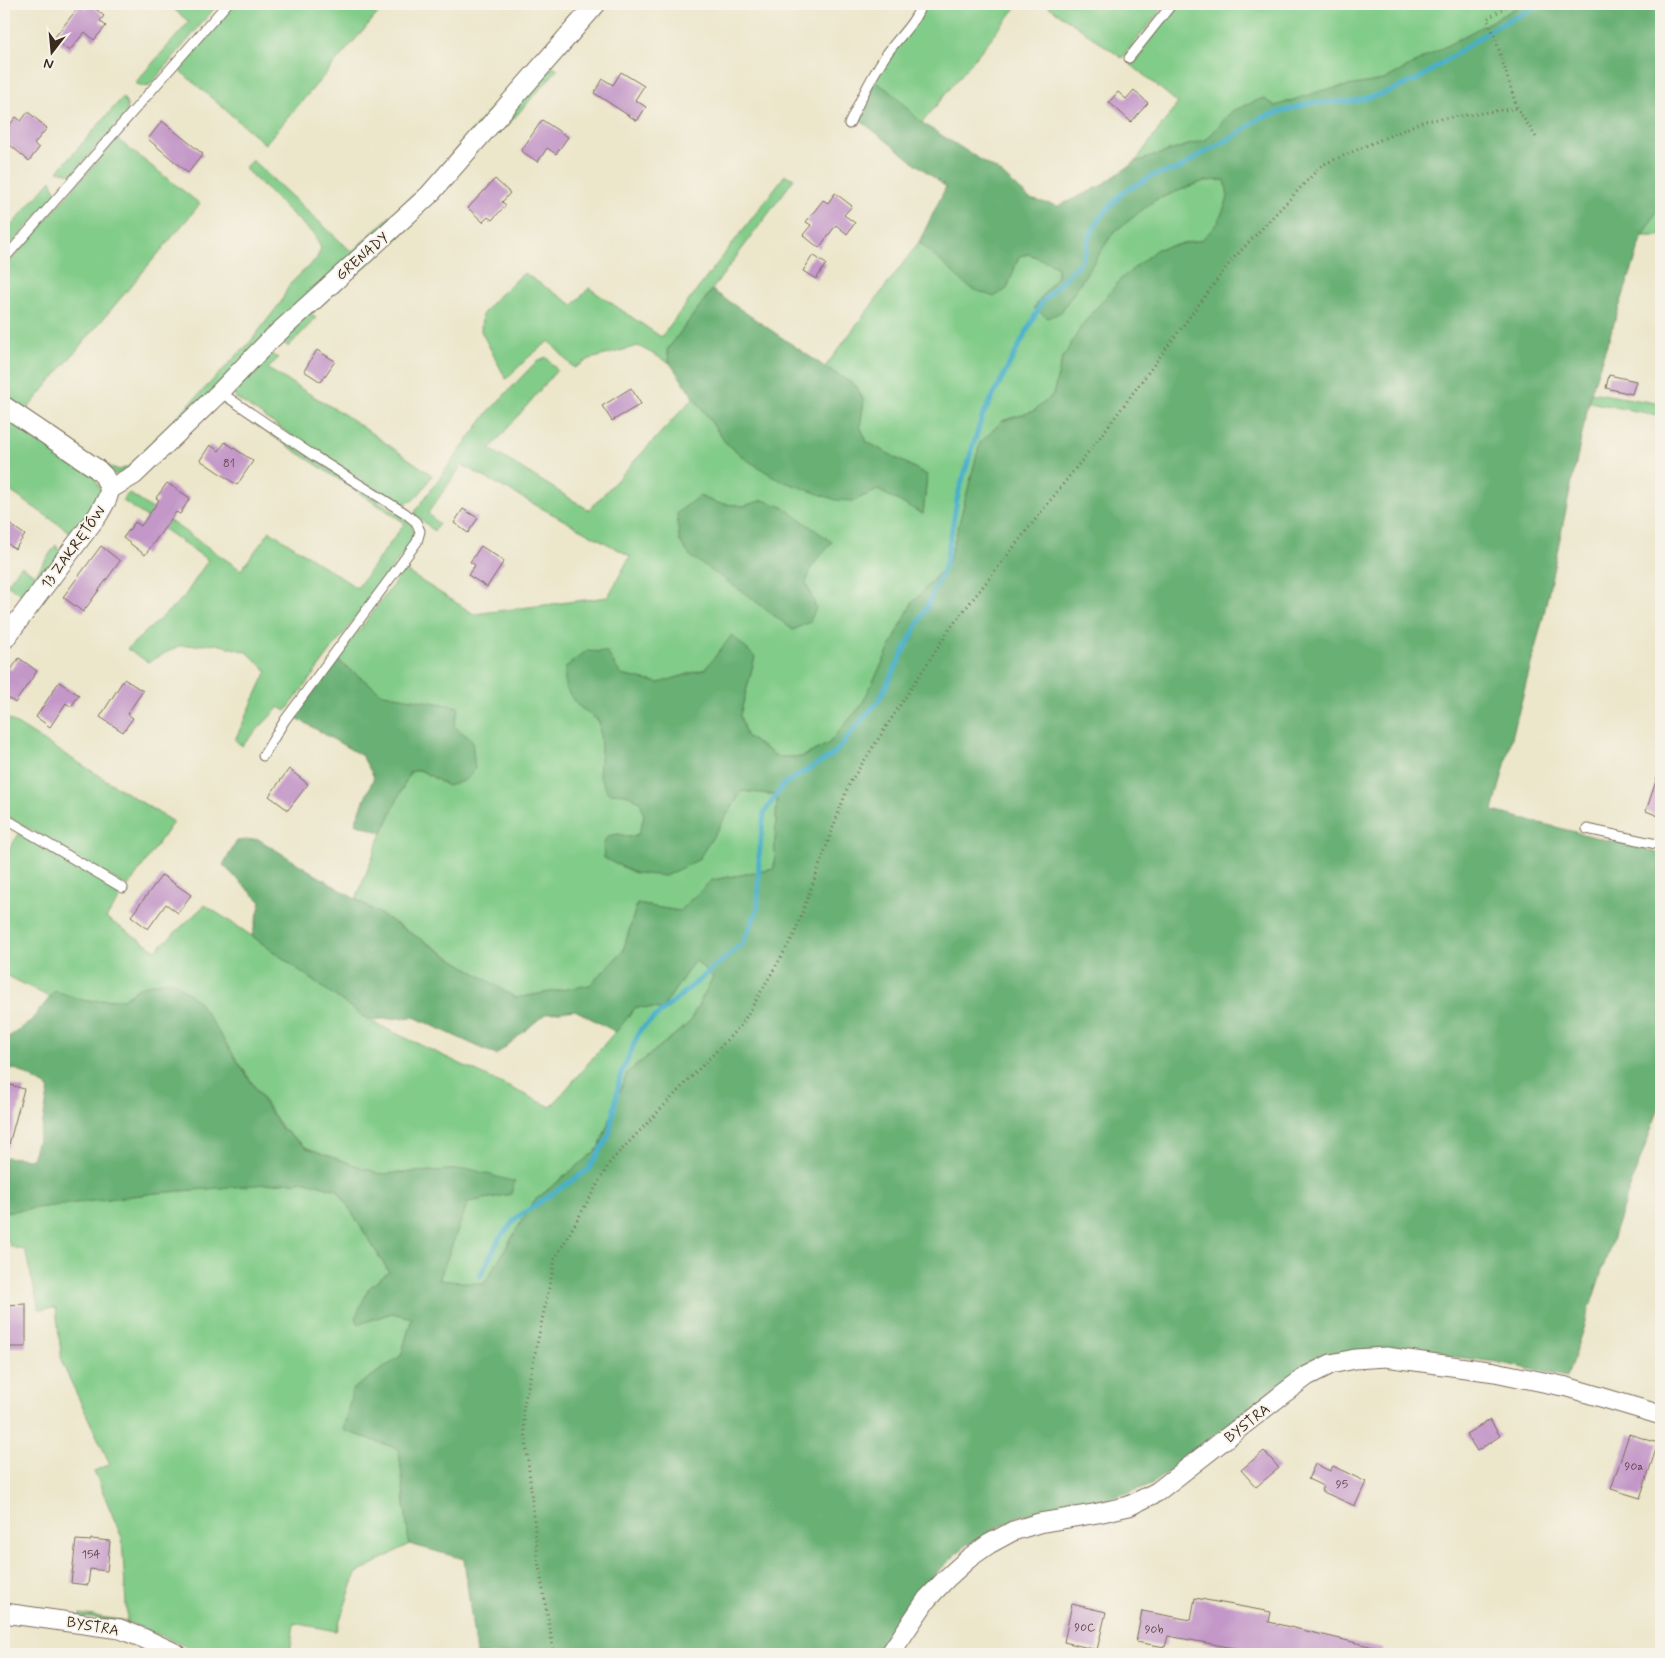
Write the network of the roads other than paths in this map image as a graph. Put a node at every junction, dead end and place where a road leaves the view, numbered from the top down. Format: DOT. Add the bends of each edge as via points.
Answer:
graph roads {
  1 [pos="227,4"];
  2 [pos="596,4"];
  3 [pos="922,4"];
  4 [pos="1172,4"];
  5 [pos="1129,58"];
  6 [pos="848,124"];
  7 [pos="4,259"];
  8 [pos="220,392"];
  9 [pos="4,406"];
  10 [pos="110,489"];
  11 [pos="4,640"];
  12 [pos="263,756"];
  13 [pos="4,818"];
  14 [pos="1587,829"];
  15 [pos="1661,845"];
  16 [pos="123,888"];
  17 [pos="1661,1415"];
  18 [pos="4,1613"];
  19 [pos="177,1654"];
  20 [pos="890,1654"];
  1 -- 7 [label="lane"];
  2 -- 8 [label="street, GRENADY" via="429,195 269,340"];
  3 -- 6 [label="lane" via="871,78"];
  4 -- 5 [label="lane"];
  8 -- 10 [label="street, GRENADY" via="134,474"];
  8 -- 12 [label="lane" via="405,513 416,522 420,531 417,542 290,712"];
  9 -- 10 [label="street, 13 ZAKRĘTÓW" via="97,469"];
  10 -- 11 [label="street, 13 ZAKRĘTÓW" via="98,515"];
  13 -- 16 [label="lane"];
  14 -- 15 [label="lane"];
  17 -- 20 [label="street, BYSTRA" via="1567,1387 1494,1372 1386,1357 1331,1364 1307,1376 1157,1492 1129,1506 1013,1531 989,1544 927,1599"];
  18 -- 19 [label="street, BYSTRA" via="120,1629"];
}
